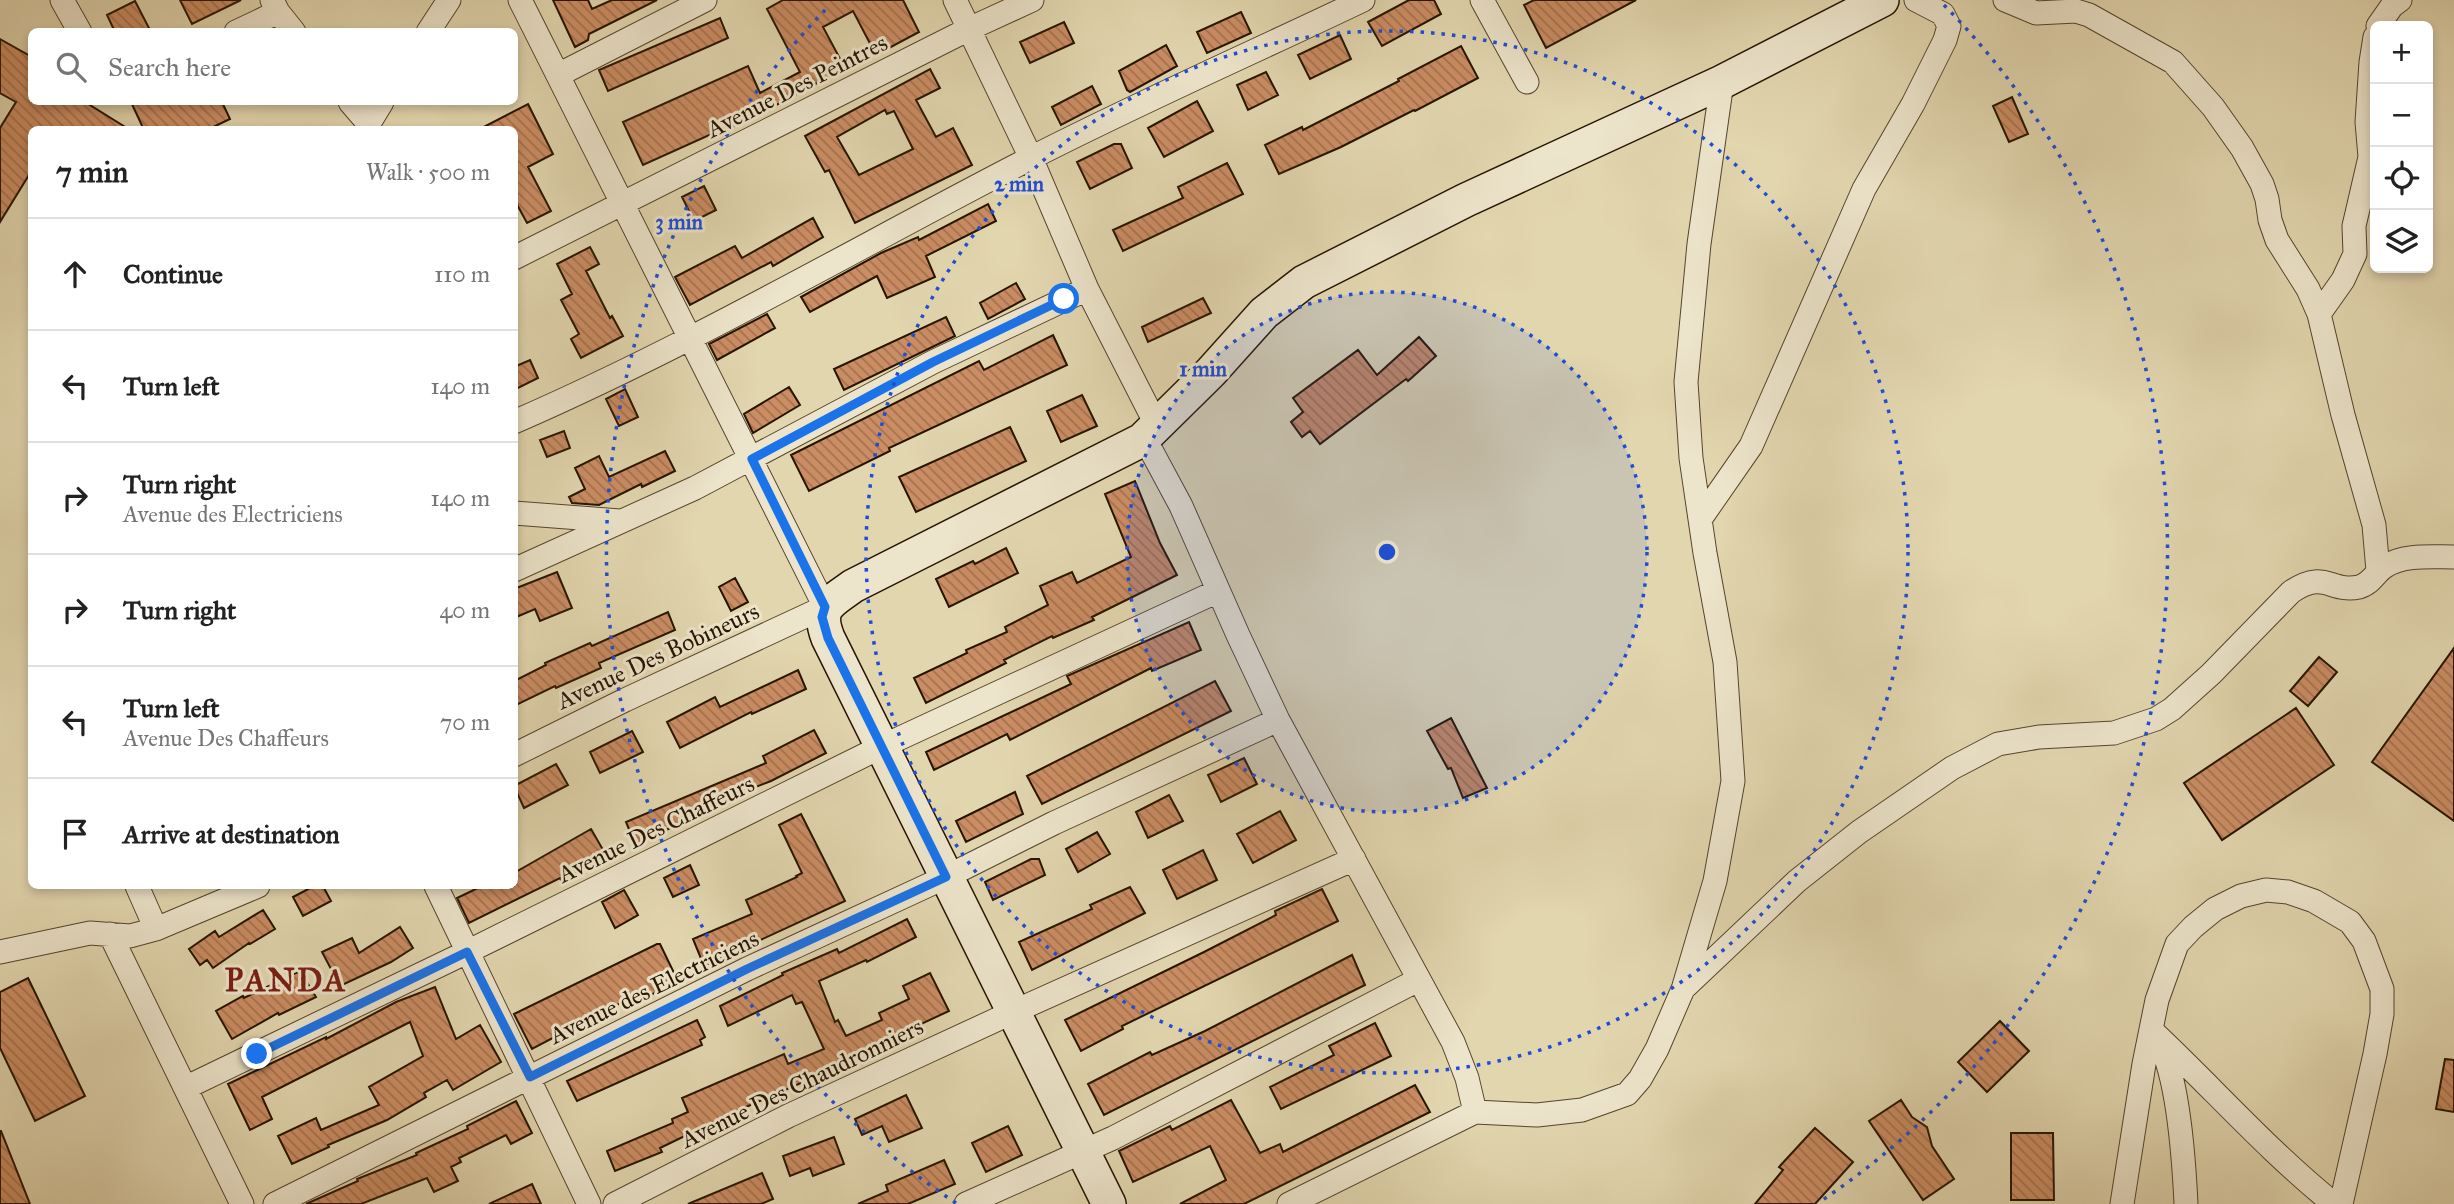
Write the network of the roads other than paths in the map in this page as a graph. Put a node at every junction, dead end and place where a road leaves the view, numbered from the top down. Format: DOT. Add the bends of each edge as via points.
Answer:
graph roads {
  1 [pos="62,0"];
  2 [pos="449,0"];
  3 [pos="520,0"];
  4 [pos="705,0"];
  5 [pos="955,0"];
  6 [pos="1032,0"];
  7 [pos="1363,0"];
  8 [pos="1482,0"];
  9 [pos="1882,0"];
  10 [pos="1916,0"];
  11 [pos="2005,0"];
  12 [pos="2400,0"];
  13 [pos="275,6"];
  14 [pos="2382,21"];
  15 [pos="78,28"];
  16 [pos="242,28"];
  17 [pos="291,28"];
  18 [pos="431,28"];
  19 [pos="969,29"];
  20 [pos="558,75"];
  21 [pos="2370,77"];
  22 [pos="1527,82"];
  23 [pos="1722,82"];
  24 [pos="352,105"];
  25 [pos="380,105"];
  26 [pos="367,126"];
  27 [pos="1031,158"];
  28 [pos="623,203"];
  29 [pos="518,256"];
  30 [pos="1087,289"];
  31 [pos="2319,314"];
  32 [pos="690,337"];
  33 [pos="518,420"];
  34 [pos="1150,433"];
  35 [pos="752,459"];
  36 [pos="518,513"];
  37 [pos="1701,518"];
  38 [pos="625,521"];
  39 [pos="2454,556"];
  40 [pos="518,568"];
  41 [pos="2378,571"];
  42 [pos="1218,591"];
  43 [pos="825,607"];
  44 [pos="1278,720"];
  45 [pos="883,746"];
  46 [pos="518,753"];
  47 [pos="1354,859"];
  48 [pos="946,877"];
  49 [pos="138,889"];
  50 [pos="251,889"];
  51 [pos="437,889"];
  52 [pos="156,929"];
  53 [pos="110,934"];
  54 [pos="0,952"];
  55 [pos="467,952"];
  56 [pos="1418,980"];
  57 [pos="1683,989"];
  58 [pos="1013,1012"];
  59 [pos="2151,1030"];
  60 [pos="530,1077"];
  61 [pos="187,1087"];
  62 [pos="1475,1112"];
  63 [pos="1084,1152"];
  64 [pos="242,1204"];
  65 [pos="275,1204"];
  66 [pos="589,1204"];
  67 [pos="615,1204"];
  68 [pos="965,1204"];
  69 [pos="1109,1204"];
  70 [pos="1289,1204"];
  71 [pos="2122,1204"];
  72 [pos="2186,1204"];
  73 [pos="2334,1204"];
  74 [pos="2342,1204"];
  1 -- 15 [label="street"];
  2 -- 18 [label="street"];
  3 -- 20 [label="street"];
  4 -- 20 [label="street"];
  5 -- 19 [label="street"];
  6 -- 19 [label="street, Avenue Des Peintres"];
  7 -- 27 [label="street"];
  8 -- 22 [label="street"];
  9 -- 23 [label="street"];
  10 -- 37 [label="street" via="1943,14 1949,26 1945,40 1864,189 1751,446"];
  11 -- 31 [label="street" via="2036,13 2090,15 2173,62 2242,148 2262,184 2277,240"];
  12 -- 14 [label="street"];
  13 -- 16 [label="street"];
  13 -- 17 [label="street"];
  19 -- 27 [label="street"];
  19 -- 28 [label="street, Avenue Des Peintres"];
  20 -- 28 [label="street"];
  21 -- 31 [label="street" via="2370,157 2354,226 2355,254"];
  23 -- 34 [label="street" via="1466,200 1304,282 1264,313"];
  23 -- 37 [label="street" via="1699,244 1686,382"];
  24 -- 26 [label="street"];
  25 -- 26 [label="street"];
  27 -- 30 [label="street"];
  27 -- 32 [label="street"];
  28 -- 29 [label="street, Avenue Des Peintres"];
  28 -- 32 [label="street"];
  30 -- 34 [label="street"];
  30 -- 35 [label="street" via="933,362"];
  31 -- 41 [label="street" via="2374,525"];
  32 -- 33 [label="street"];
  32 -- 35 [label="street"];
  34 -- 42 [label="street" via="1152,452"];
  34 -- 43 [label="street" via="853,586"];
  35 -- 38 [label="street"];
  35 -- 43 [label="street"];
  36 -- 38 [label="street"];
  37 -- 57 [label="street" via="1725,662 1733,780 1715,881"];
  38 -- 40 [label="street"];
  39 -- 41 [label="street" via="2395,561"];
  41 -- 57 [label="street" via="2361,586 2304,583 2211,674 2156,719 2114,733 1998,744 1952,768 1797,881"];
  42 -- 44 [label="street"];
  42 -- 45 [label="street, Avenue Des Chaffeurs"];
  43 -- 45 [label="street" via="822,617 828,638"];
  43 -- 46 [label="street, Avenue Des Bobineurs"];
  44 -- 47 [label="street"];
  44 -- 48 [label="street, Avenue des Electriciens" via="1054,822"];
  45 -- 48 [label="street"];
  45 -- 55 [label="street, Avenue Des Chaffeurs"];
  47 -- 56 [label="street"];
  47 -- 58 [label="street, Avenue Des Chaudronniers"];
  48 -- 58 [label="street"];
  48 -- 60 [label="street, Avenue des Electriciens"];
  49 -- 52 [label="street"];
  50 -- 52 [label="street"];
  51 -- 55 [label="street"];
  52 -- 53 [label="street" via="130,936"];
  53 -- 54 [label="street" via="90,933"];
  53 -- 61 [label="street"];
  55 -- 60 [label="street"];
  55 -- 61 [label="street, Avenue Des Chaffeurs"];
  56 -- 62 [label="street" via="1453,1042"];
  56 -- 63 [label="street"];
  57 -- 62 [label="street" via="1657,1049 1626,1094 1583,1110 1537,1115"];
  58 -- 63 [label="street"];
  58 -- 67 [label="street, Avenue Des Chaudronniers" via="788,1116"];
  59 -- 71 [label="street"];
  59 -- 72 [label="street" via="2160,1043 2173,1090"];
  59 -- 73 [label="street" via="2253,1133"];
  59 -- 74 [label="street" via="2177,944 2215,909 2266,890 2288,892 2350,922 2373,961 2382,989 2382,1014"];
  60 -- 65 [label="street, Avenue des Electriciens"];
  60 -- 66 [label="street"];
  61 -- 64 [label="street"];
  62 -- 70 [label="street"];
  63 -- 68 [label="street"];
  63 -- 69 [label="street"];
}
